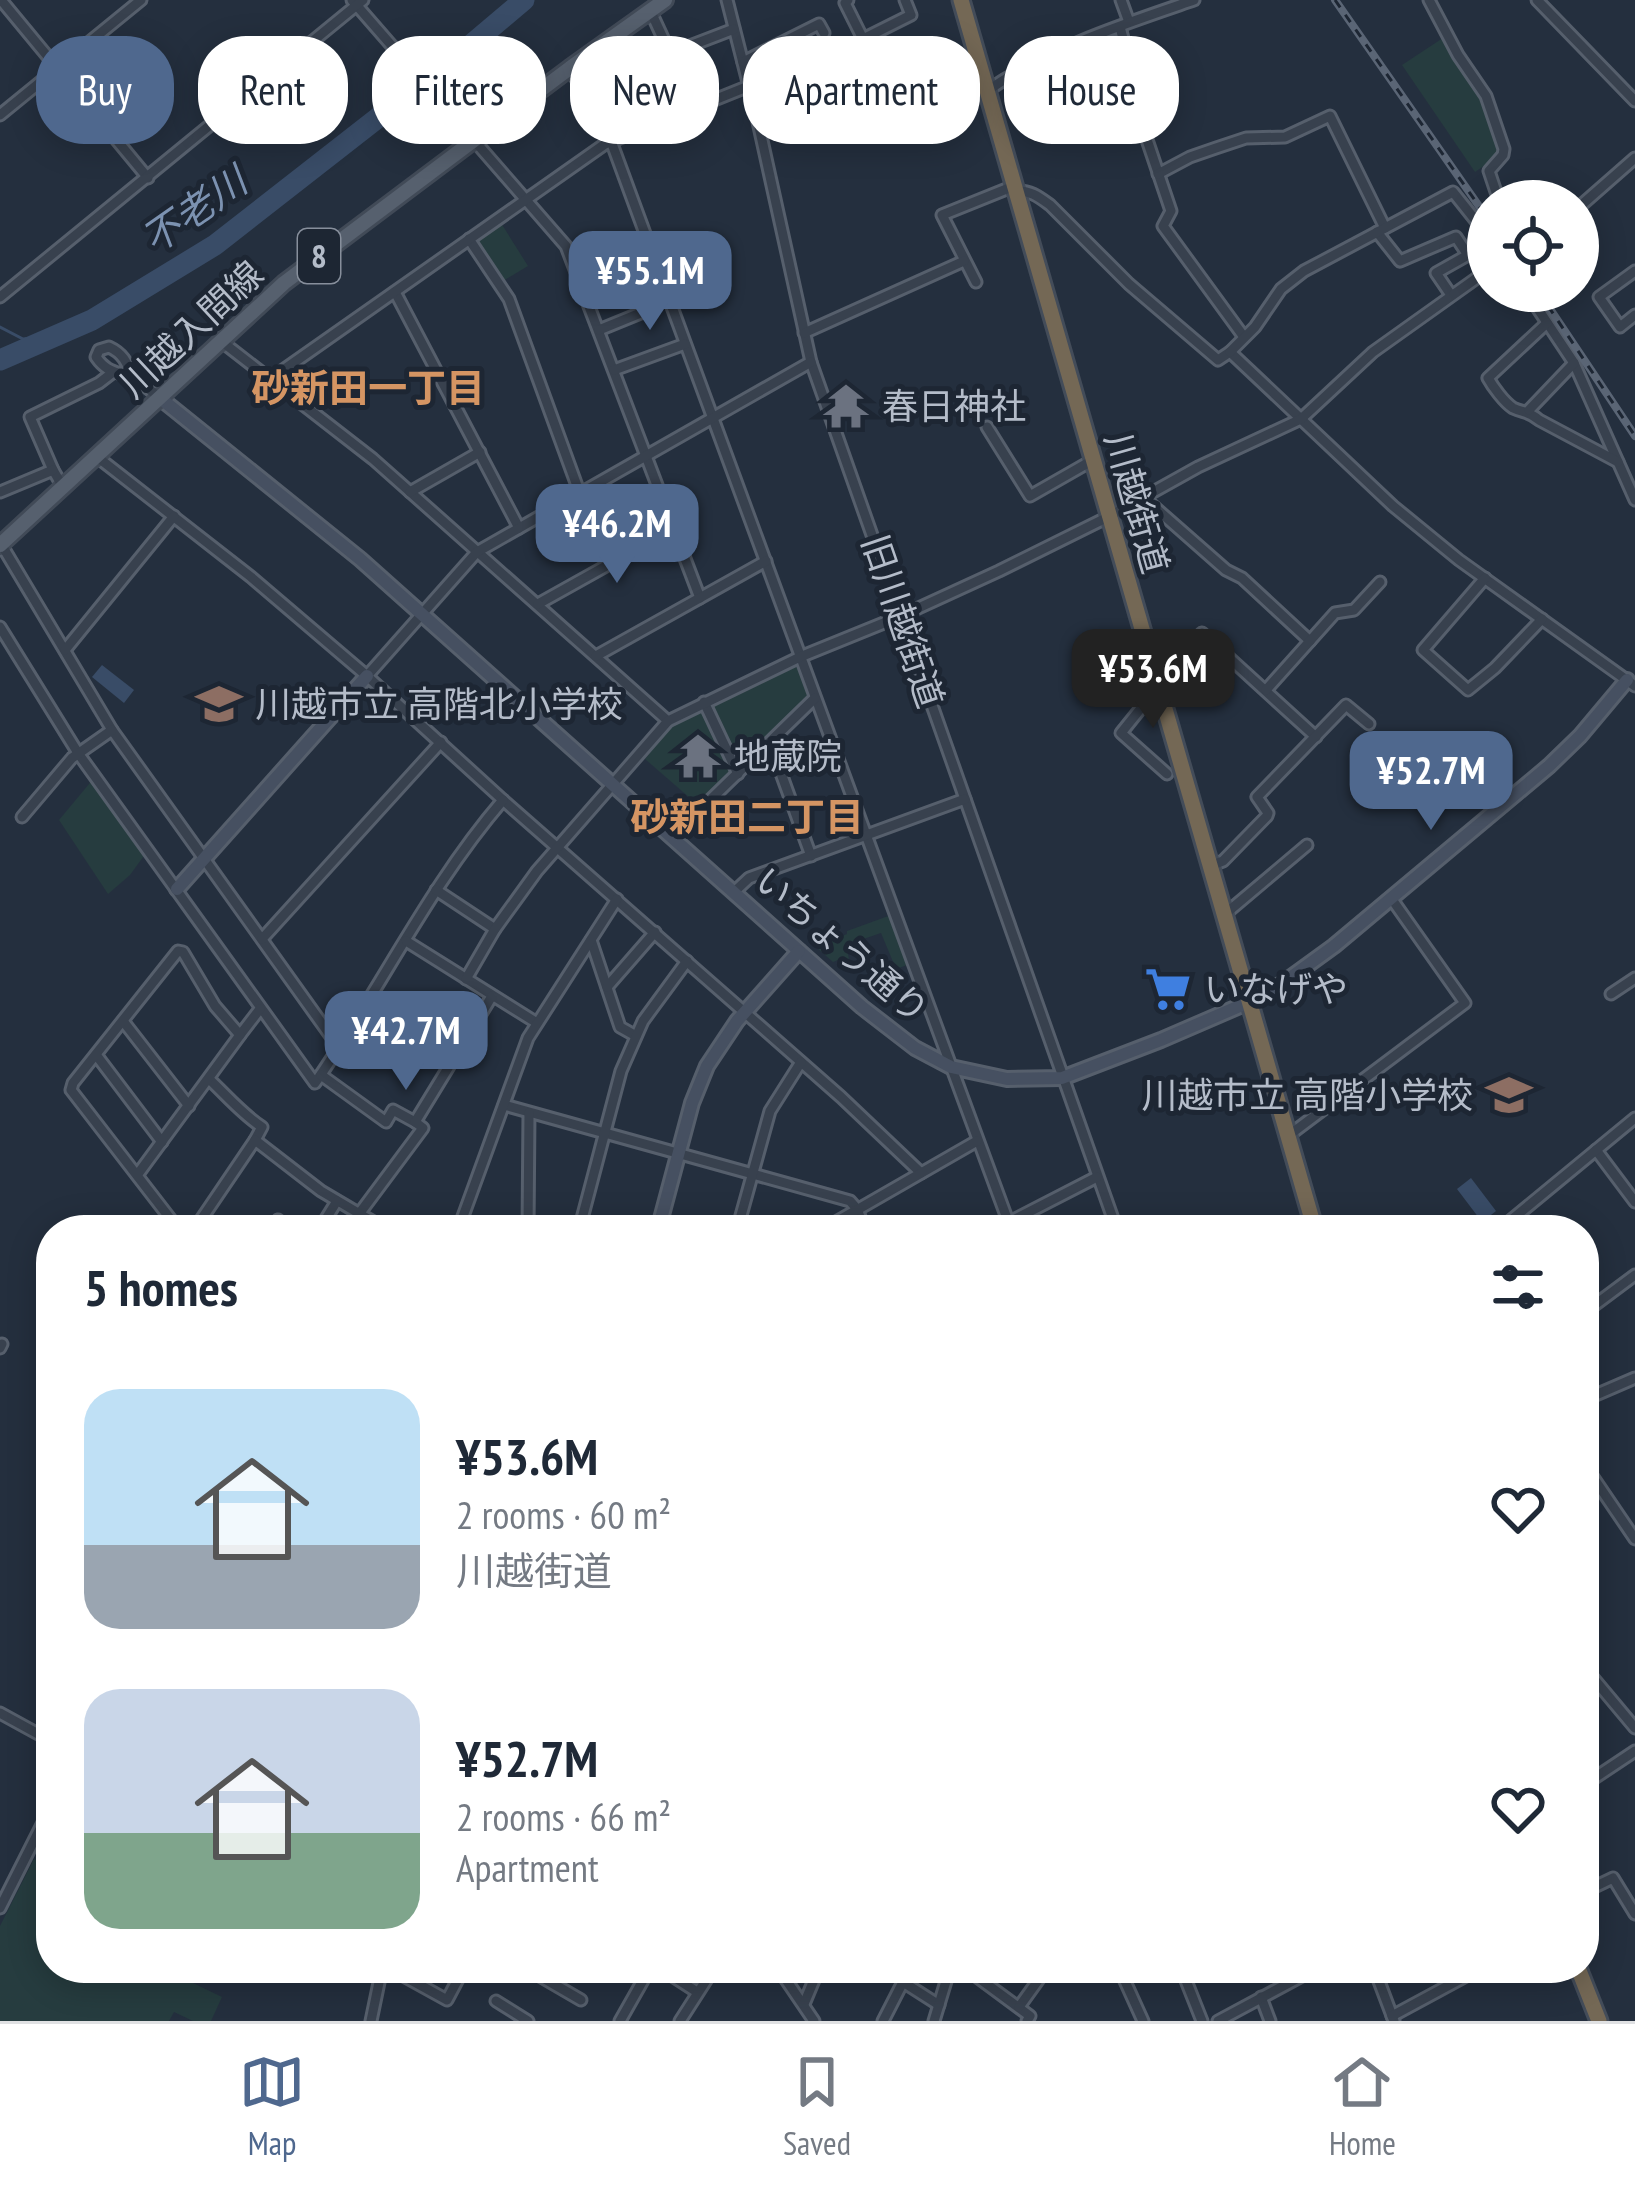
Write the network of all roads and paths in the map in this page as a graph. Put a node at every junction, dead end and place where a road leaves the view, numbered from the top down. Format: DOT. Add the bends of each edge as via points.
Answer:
graph roads {
  1 [pos="1,0"];
  2 [pos="141,0"];
  3 [pos="665,0"];
  4 [pos="727,0"];
  5 [pos="848,0"];
  6 [pos="905,0"];
  7 [pos="961,0"];
  8 [pos="1121,0"];
  9 [pos="1194,0"];
  10 [pos="1429,0"];
  11 [pos="1537,0"];
  12 [pos="357,2"];
  13 [pos="650,9"];
  14 [pos="1124,24"];
  15 [pos="734,29"];
  16 [pos="824,33"];
  17 [pos="97,36"];
  18 [pos="384,36"];
  19 [pos="613,36"];
  20 [pos="795,36"];
  21 [pos="36,42"];
  22 [pos="743,62"];
  23 [pos="570,68"];
  24 [pos="36,86"];
  25 [pos="546,86"];
  26 [pos="988,92"];
  27 [pos="1635,101"];
  28 [pos="0,116"];
  29 [pos="120,144"];
  30 [pos="470,144"];
  31 [pos="479,144"];
  32 [pos="606,144"];
  33 [pos="611,144"];
  34 [pos="762,144"];
  35 [pos="1635,158"];
  36 [pos="1158,173"];
  37 [pos="148,178"];
  38 [pos="1493,180"];
  39 [pos="1015,189"];
  40 [pos="1599,190"];
  41 [pos="527,198"];
  42 [pos="1467,210"];
  43 [pos="1381,230"];
  44 [pos="470,239"];
  45 [pos="964,261"];
  46 [pos="1635,271"];
  47 [pos="659,276"];
  48 [pos="976,282"];
  49 [pos="1467,284"];
  50 [pos="395,292"];
  51 [pos="1451,295"];
  52 [pos="0,297"];
  53 [pos="1540,312"];
  54 [pos="1635,315"];
  55 [pos="1547,323"];
  56 [pos="599,330"];
  57 [pos="804,333"];
  58 [pos="1244,337"];
  59 [pos="220,341"];
  60 [pos="685,344"];
  61 [pos="1230,352"];
  62 [pos="811,362"];
  63 [pos="1574,363"];
  64 [pos="614,370"];
  65 [pos="112,373"];
  66 [pos="131,377"];
  67 [pos="269,380"];
  68 [pos="160,398"];
  69 [pos="1528,410"];
  70 [pos="712,418"];
  71 [pos="1301,419"];
  72 [pos="987,428"];
  73 [pos="480,452"];
  74 [pos="647,455"];
  75 [pos="96,456"];
  76 [pos="1093,460"];
  77 [pos="1618,462"];
  78 [pos="53,470"];
  79 [pos="63,487"];
  80 [pos="0,492"];
  81 [pos="410,492"];
  82 [pos="580,494"];
  83 [pos="1143,497"];
  84 [pos="1635,500"];
  85 [pos="1110,515"];
  86 [pos="174,516"];
  87 [pos="519,527"];
  88 [pos="674,528"];
  89 [pos="0,545"];
  90 [pos="477,552"];
  91 [pos="766,561"];
  92 [pos="1485,578"];
  93 [pos="1380,582"];
  94 [pos="700,598"];
  95 [pos="538,604"];
  96 [pos="422,614"];
  97 [pos="901,616"];
  98 [pos="1542,619"];
  99 [pos="0,627"];
  100 [pos="1310,641"];
  101 [pos="65,650"];
  102 [pos="596,656"];
  103 [pos="800,656"];
  104 [pos="367,676"];
  105 [pos="1631,683"];
  106 [pos="1158,686"];
  107 [pos="1266,690"];
  108 [pos="815,698"];
  109 [pos="704,702"];
  110 [pos="668,721"];
  111 [pos="1369,724"];
  112 [pos="112,730"];
  113 [pos="1316,737"];
  114 [pos="442,742"];
  115 [pos="770,743"];
  116 [pos="78,753"];
  117 [pos="1167,774"];
  118 [pos="738,775"];
  119 [pos="614,784"];
  120 [pos="965,799"];
  121 [pos="503,800"];
  122 [pos="22,817"];
  123 [pos="866,836"];
  124 [pos="672,837"];
  125 [pos="1307,845"];
  126 [pos="558,847"];
  127 [pos="811,856"];
  128 [pos="204,858"];
  129 [pos="1210,866"];
  130 [pos="177,889"];
  131 [pos="436,890"];
  132 [pos="734,892"];
  133 [pos="1391,898"];
  134 [pos="617,899"];
  135 [pos="1224,915"];
  136 [pos="495,929"];
  137 [pos="655,932"];
  138 [pos="262,939"];
  139 [pos="591,940"];
  140 [pos="406,941"];
  141 [pos="799,951"];
  142 [pos="687,961"];
  143 [pos="1635,978"];
  144 [pos="466,979"];
  145 [pos="607,987"];
  146 [pos="1611,994"];
  147 [pos="492,996"];
  148 [pos="1249,1002"];
  149 [pos="368,1004"];
  150 [pos="260,1009"];
  151 [pos="743,1013"];
  152 [pos="123,1021"];
  153 [pos="537,1023"];
  154 [pos="240,1035"];
  155 [pos="636,1036"];
  156 [pos="340,1048"];
  157 [pos="97,1056"];
  158 [pos="452,1060"];
  159 [pos="801,1062"];
  160 [pos="951,1067"];
  161 [pos="320,1075"];
  162 [pos="209,1078"];
  163 [pos="1062,1078"];
  164 [pos="504,1105"];
  165 [pos="189,1106"];
  166 [pos="529,1113"];
  167 [pos="1635,1118"];
  168 [pos="415,1122"];
  169 [pos="604,1133"];
  170 [pos="1288,1136"];
  171 [pos="255,1140"];
  172 [pos="977,1141"];
  173 [pos="162,1142"];
  174 [pos="1596,1150"];
  175 [pos="679,1153"];
  176 [pos="921,1173"];
  177 [pos="138,1174"];
  178 [pos="752,1174"];
  179 [pos="1097,1177"];
  180 [pos="337,1201"];
  181 [pos="1635,1202"];
  182 [pos="857,1209"];
  183 [pos="359,1214"];
  184 [pos="168,1215"];
  185 [pos="204,1215"];
  186 [pos="328,1215"];
  187 [pos="464,1215"];
  188 [pos="527,1215"];
  189 [pos="584,1215"];
  190 [pos="662,1215"];
  191 [pos="741,1215"];
  192 [pos="847,1215"];
  193 [pos="859,1215"];
  194 [pos="1006,1215"];
  195 [pos="1020,1215"];
  196 [pos="1111,1215"];
  197 [pos="1311,1215"];
  198 [pos="1516,1215"];
  199 [pos="1635,1275"];
  200 [pos="1599,1302"];
  201 [pos="1635,1378"];
  202 [pos="1599,1394"];
  203 [pos="1599,1486"];
  204 [pos="1635,1539"];
  205 [pos="1599,1685"];
  206 [pos="0,1713"];
  207 [pos="1635,1729"];
  208 [pos="36,1733"];
  209 [pos="1635,1750"];
  210 [pos="1599,1775"];
  211 [pos="36,1837"];
  212 [pos="1599,1885"];
  213 [pos="0,1908"];
  214 [pos="1635,1914"];
  215 [pos="381,1983"];
  216 [pos="415,1983"];
  217 [pos="456,1983"];
  218 [pos="552,1983"];
  219 [pos="642,1983"];
  220 [pos="683,1983"];
  221 [pos="703,1983"];
  222 [pos="789,1983"];
  223 [pos="813,1983"];
  224 [pos="902,1983"];
  225 [pos="904,1983"];
  226 [pos="946,1983"];
  227 [pos="986,1983"];
  228 [pos="1036,1983"];
  229 [pos="1126,1983"];
  230 [pos="1187,1983"];
  231 [pos="1288,1983"];
  232 [pos="1380,1983"];
  233 [pos="1455,1983"];
  234 [pos="1585,1983"];
  235 [pos="697,1992"];
  236 [pos="1261,1997"];
  237 [pos="581,2000"];
  238 [pos="496,2001"];
  239 [pos="804,2004"];
  240 [pos="1019,2007"];
  241 [pos="937,2013"];
  242 [pos="1394,2019"];
  243 [pos="370,2021"];
  244 [pos="528,2021"];
  245 [pos="620,2021"];
  246 [pos="680,2021"];
  247 [pos="814,2021"];
  248 [pos="883,2021"];
  249 [pos="950,2021"];
  250 [pos="1027,2021"];
  251 [pos="1143,2021"];
  252 [pos="1202,2021"];
  253 [pos="1218,2021"];
  254 [pos="1270,2021"];
  255 [pos="1599,2021"];
  1 -- 21 [label="street"];
  2 -- 17 [label="street"];
  3 -- 13 [label="main road, 川越入間線 / 8"];
  4 -- 15 [label="street, 旧川越街道"];
  5 -- 6 [label="street" via="863,39 911,15"];
  7 -- 26 [label="highway, 川越街道"];
  8 -- 14 [label="street"];
  9 -- 14 [label="street"];
  10 -- 38 [label="street" via="1486,96 1504,149"];
  11 -- 27 [label="street"];
  12 -- 18 [label="street"];
  12 -- 37 [label="street"];
  13 -- 15 [label="street" via="674,52"];
  13 -- 19 [label="main road, 川越入間線 / 8"];
  14 -- 26 [label="street"];
  14 -- 36 [label="street"];
  15 -- 22 [label="street, 旧川越街道"];
  16 -- 20 [label="street" via="819,24"];
  23 -- 25 [label="main road, 川越入間線 / 8"];
  24 -- 28 [label="street"];
  26 -- 39 [label="highway, 川越街道"];
  29 -- 37 [label="street"];
  30 -- 59 [label="main road, 川越入間線 / 8"];
  31 -- 41 [label="street"];
  32 -- 41 [label="street"];
  33 -- 47 [label="street"];
  34 -- 57 [label="street, 旧川越街道"];
  35 -- 40 [label="street"];
  36 -- 43 [label="street" via="1330,116"];
  36 -- 58 [label="street" via="1171,211 1163,226"];
  37 -- 52 [label="street"];
  39 -- 45 [label="street" via="942,214"];
  39 -- 61 [label="street" via="1050,205 1217,360"];
  39 -- 76 [label="highway, 川越街道"];
  41 -- 44 [label="street"];
  41 -- 56 [label="street" via="566,246"];
  42 -- 43 [label="street" via="1453,192"];
  43 -- 51 [label="street" via="1400,261 1456,237 1468,255 1436,273"];
  43 -- 58 [label="street" via="1304,271"];
  44 -- 50 [label="street"];
  44 -- 82 [label="street" via="508,299"];
  45 -- 48 [label="street"];
  45 -- 57 [label="street"];
  46 -- 54 [label="street" via="1599,297 1620,327"];
  47 -- 56 [label="street" via="636,284 644,311"];
  47 -- 60 [label="street"];
  49 -- 51 [label="street"];
  50 -- 67 [label="street"];
  50 -- 73 [label="street"];
  51 -- 71 [label="street"];
  53 -- 55 [label="street"];
  55 -- 63 [label="street"];
  55 -- 69 [label="street" via="1488,378 1514,408"];
  56 -- 64 [label="street"];
  57 -- 62 [label="street, 旧川越街道"];
  58 -- 61 [label="street"];
  59 -- 67 [label="street"];
  59 -- 68 [label="main road, 川越入間線 / 8"];
  60 -- 64 [label="street"];
  60 -- 70 [label="street"];
  61 -- 71 [label="street"];
  62 -- 70 [label="street"];
  62 -- 97 [label="street, 旧川越街道"];
  63 -- 69 [label="street"];
  63 -- 77 [label="street"];
  64 -- 74 [label="street"];
  65 -- 66 [label="street, いちょう通り"];
  65 -- 66 [label="street, いちょう通り" via="96,357 104,347 125,359"];
  65 -- 78 [label="street" via="29,417"];
  66 -- 68 [label="street, いちょう通り"];
  67 -- 81 [label="street"];
  68 -- 75 [label="main road, 川越入間線 / 8"];
  68 -- 96 [label="street, いちょう通り"];
  69 -- 77 [label="street"];
  70 -- 74 [label="street"];
  70 -- 91 [label="street"];
  71 -- 83 [label="street"];
  71 -- 92 [label="street"];
  72 -- 76 [label="street" via="1030,496"];
  73 -- 81 [label="street"];
  73 -- 87 [label="street"];
  74 -- 82 [label="street"];
  74 -- 88 [label="street"];
  75 -- 79 [label="main road, 川越入間線 / 8"];
  75 -- 86 [label="street"];
  76 -- 85 [label="highway, 川越街道"];
  77 -- 84 [label="street"];
  78 -- 79 [label="street"];
  78 -- 80 [label="street"];
  79 -- 89 [label="main road, 川越入間線 / 8"];
  81 -- 90 [label="street"];
  82 -- 87 [label="street"];
  83 -- 85 [label="street"];
  83 -- 100 [label="street"];
  85 -- 97 [label="street"];
  85 -- 106 [label="highway, 川越街道"];
  86 -- 101 [label="street"];
  86 -- 104 [label="street"];
  87 -- 90 [label="street"];
  88 -- 94 [label="street"];
  88 -- 95 [label="street"];
  89 -- 101 [label="street"];
  90 -- 95 [label="street"];
  90 -- 96 [label="street"];
  91 -- 94 [label="street"];
  91 -- 103 [label="street"];
  92 -- 98 [label="street"];
  92 -- 98 [label="street" via="1423,650 1468,690"];
  93 -- 100 [label="street"];
  94 -- 102 [label="street"];
  95 -- 102 [label="street"];
  96 -- 104 [label="street"];
  96 -- 119 [label="street, いちょう通り"];
  97 -- 103 [label="street"];
  97 -- 120 [label="street, 旧川越街道"];
  98 -- 105 [label="street"];
  99 -- 116 [label="street"];
  100 -- 107 [label="street"];
  101 -- 112 [label="street"];
  102 -- 110 [label="street"];
  103 -- 108 [label="street"];
  103 -- 109 [label="street"];
  104 -- 114 [label="street"];
  104 -- 128 [label="street"];
  105 -- 133 [label="street, いちょう通り" via="1549,766"];
  106 -- 107 [label="street" via="1200,632"];
  106 -- 117 [label="street" via="1121,734"];
  106 -- 129 [label="highway, 川越街道"];
  107 -- 113 [label="street"];
  108 -- 115 [label="street"];
  108 -- 123 [label="street"];
  109 -- 110 [label="street"];
  109 -- 118 [label="street"];
  110 -- 119 [label="street"];
  111 -- 113 [label="street" via="1346,705"];
  112 -- 116 [label="street"];
  112 -- 128 [label="street"];
  113 -- 129 [label="street" via="1257,797 1267,816"];
  114 -- 121 [label="street"];
  114 -- 138 [label="street"];
  115 -- 118 [label="street"];
  115 -- 127 [label="street"];
  116 -- 122 [label="street"];
  116 -- 130 [label="street"];
  118 -- 124 [label="street"];
  119 -- 124 [label="street, いちょう通り"];
  119 -- 126 [label="street"];
  120 -- 123 [label="street"];
  120 -- 163 [label="street, 旧川越街道"];
  121 -- 126 [label="street"];
  121 -- 131 [label="street"];
  123 -- 127 [label="street"];
  123 -- 160 [label="street"];
  124 -- 132 [label="street, いちょう通り"];
  125 -- 135 [label="street"];
  126 -- 134 [label="street"];
  126 -- 136 [label="street"];
  127 -- 132 [label="street" via="749,878"];
  128 -- 130 [label="street"];
  128 -- 138 [label="street"];
  129 -- 135 [label="highway, 川越街道"];
  130 -- 150 [label="street"];
  131 -- 136 [label="street"];
  131 -- 140 [label="street"];
  132 -- 141 [label="street, いちょう通り"];
  133 -- 148 [label="street, いちょう通り"];
  133 -- 170 [label="street" via="1466,1003"];
  134 -- 137 [label="street"];
  134 -- 139 [label="street"];
  135 -- 148 [label="highway, 川越街道"];
  136 -- 144 [label="street"];
  137 -- 142 [label="street"];
  137 -- 145 [label="street"];
  138 -- 156 [label="street"];
  139 -- 145 [label="street"];
  139 -- 153 [label="street"];
  140 -- 144 [label="street"];
  140 -- 149 [label="street"];
  141 -- 151 [label="street"];
  141 -- 160 [label="street, いちょう通り" via="914,1048"];
  142 -- 151 [label="street"];
  142 -- 155 [label="street"];
  143 -- 146 [label="street"];
  144 -- 147 [label="street"];
  145 -- 155 [label="street" via="620,1027"];
  147 -- 153 [label="street"];
  147 -- 158 [label="street"];
  148 -- 163 [label="street, いちょう通り"];
  148 -- 170 [label="highway, 川越街道"];
  149 -- 156 [label="street"];
  149 -- 158 [label="street"];
  150 -- 154 [label="street"];
  150 -- 161 [label="street" via="315,1083"];
  151 -- 159 [label="street"];
  151 -- 175 [label="street" via="707,1066"];
  152 -- 154 [label="street" via="178,951"];
  152 -- 157 [label="street"];
  152 -- 165 [label="street"];
  153 -- 164 [label="street"];
  154 -- 162 [label="street"];
  155 -- 169 [label="street"];
  156 -- 161 [label="street"];
  157 -- 173 [label="street"];
  157 -- 177 [label="street" via="71,1090"];
  158 -- 168 [label="street"];
  159 -- 176 [label="street"];
  159 -- 178 [label="street" via="770,1111"];
  160 -- 163 [label="street, いちょう通り" via="1006,1079"];
  160 -- 172 [label="street"];
  161 -- 168 [label="street" via="386,1123 394,1110"];
  162 -- 165 [label="street"];
  162 -- 171 [label="street" via="262,1127"];
  163 -- 179 [label="street, 旧川越街道"];
  164 -- 166 [label="street"];
  164 -- 187 [label="street"];
  165 -- 173 [label="street"];
  166 -- 169 [label="street"];
  166 -- 188 [label="street"];
  167 -- 174 [label="street"];
  168 -- 183 [label="street" via="423,1128"];
  169 -- 175 [label="street"];
  169 -- 189 [label="street"];
  170 -- 197 [label="highway, 川越街道"];
  171 -- 180 [label="street"];
  171 -- 185 [label="street"];
  172 -- 176 [label="street"];
  172 -- 194 [label="street"];
  173 -- 177 [label="street"];
  174 -- 181 [label="street"];
  174 -- 198 [label="street"];
  175 -- 178 [label="street"];
  175 -- 190 [label="street"];
  176 -- 182 [label="street"];
  177 -- 184 [label="street"];
  178 -- 182 [label="street"];
  178 -- 191 [label="street"];
  179 -- 195 [label="street"];
  179 -- 196 [label="street, 旧川越街道"];
  180 -- 183 [label="street"];
  180 -- 186 [label="street"];
  182 -- 192 [label="street"];
  182 -- 193 [label="street"];
  199 -- 200 [label="street"];
  201 -- 202 [label="street"];
  203 -- 204 [label="street"];
  205 -- 207 [label="street"];
  206 -- 208 [label="street"];
  209 -- 210 [label="street"];
  211 -- 213 [label="street"];
  212 -- 214 [label="street" via="1613,1878"];
  215 -- 243 [label="street"];
  216 -- 217 [label="street" via="447,2000"];
  218 -- 237 [label="street"];
  219 -- 245 [label="street"];
  220 -- 235 [label="street"];
  221 -- 235 [label="street"];
  222 -- 239 [label="street"];
  223 -- 239 [label="street"];
  224 -- 248 [label="street"];
  225 -- 241 [label="street"];
  226 -- 241 [label="street"];
  227 -- 240 [label="street"];
  228 -- 240 [label="street"];
  229 -- 251 [label="street"];
  230 -- 252 [label="street"];
  231 -- 236 [label="street"];
  232 -- 242 [label="street"];
  233 -- 242 [label="street"];
  234 -- 255 [label="highway"];
  235 -- 246 [label="street"];
  236 -- 253 [label="street"];
  236 -- 254 [label="street"];
  238 -- 244 [label="street"];
  239 -- 247 [label="street"];
  240 -- 250 [label="street"];
  241 -- 249 [label="street"];
}
